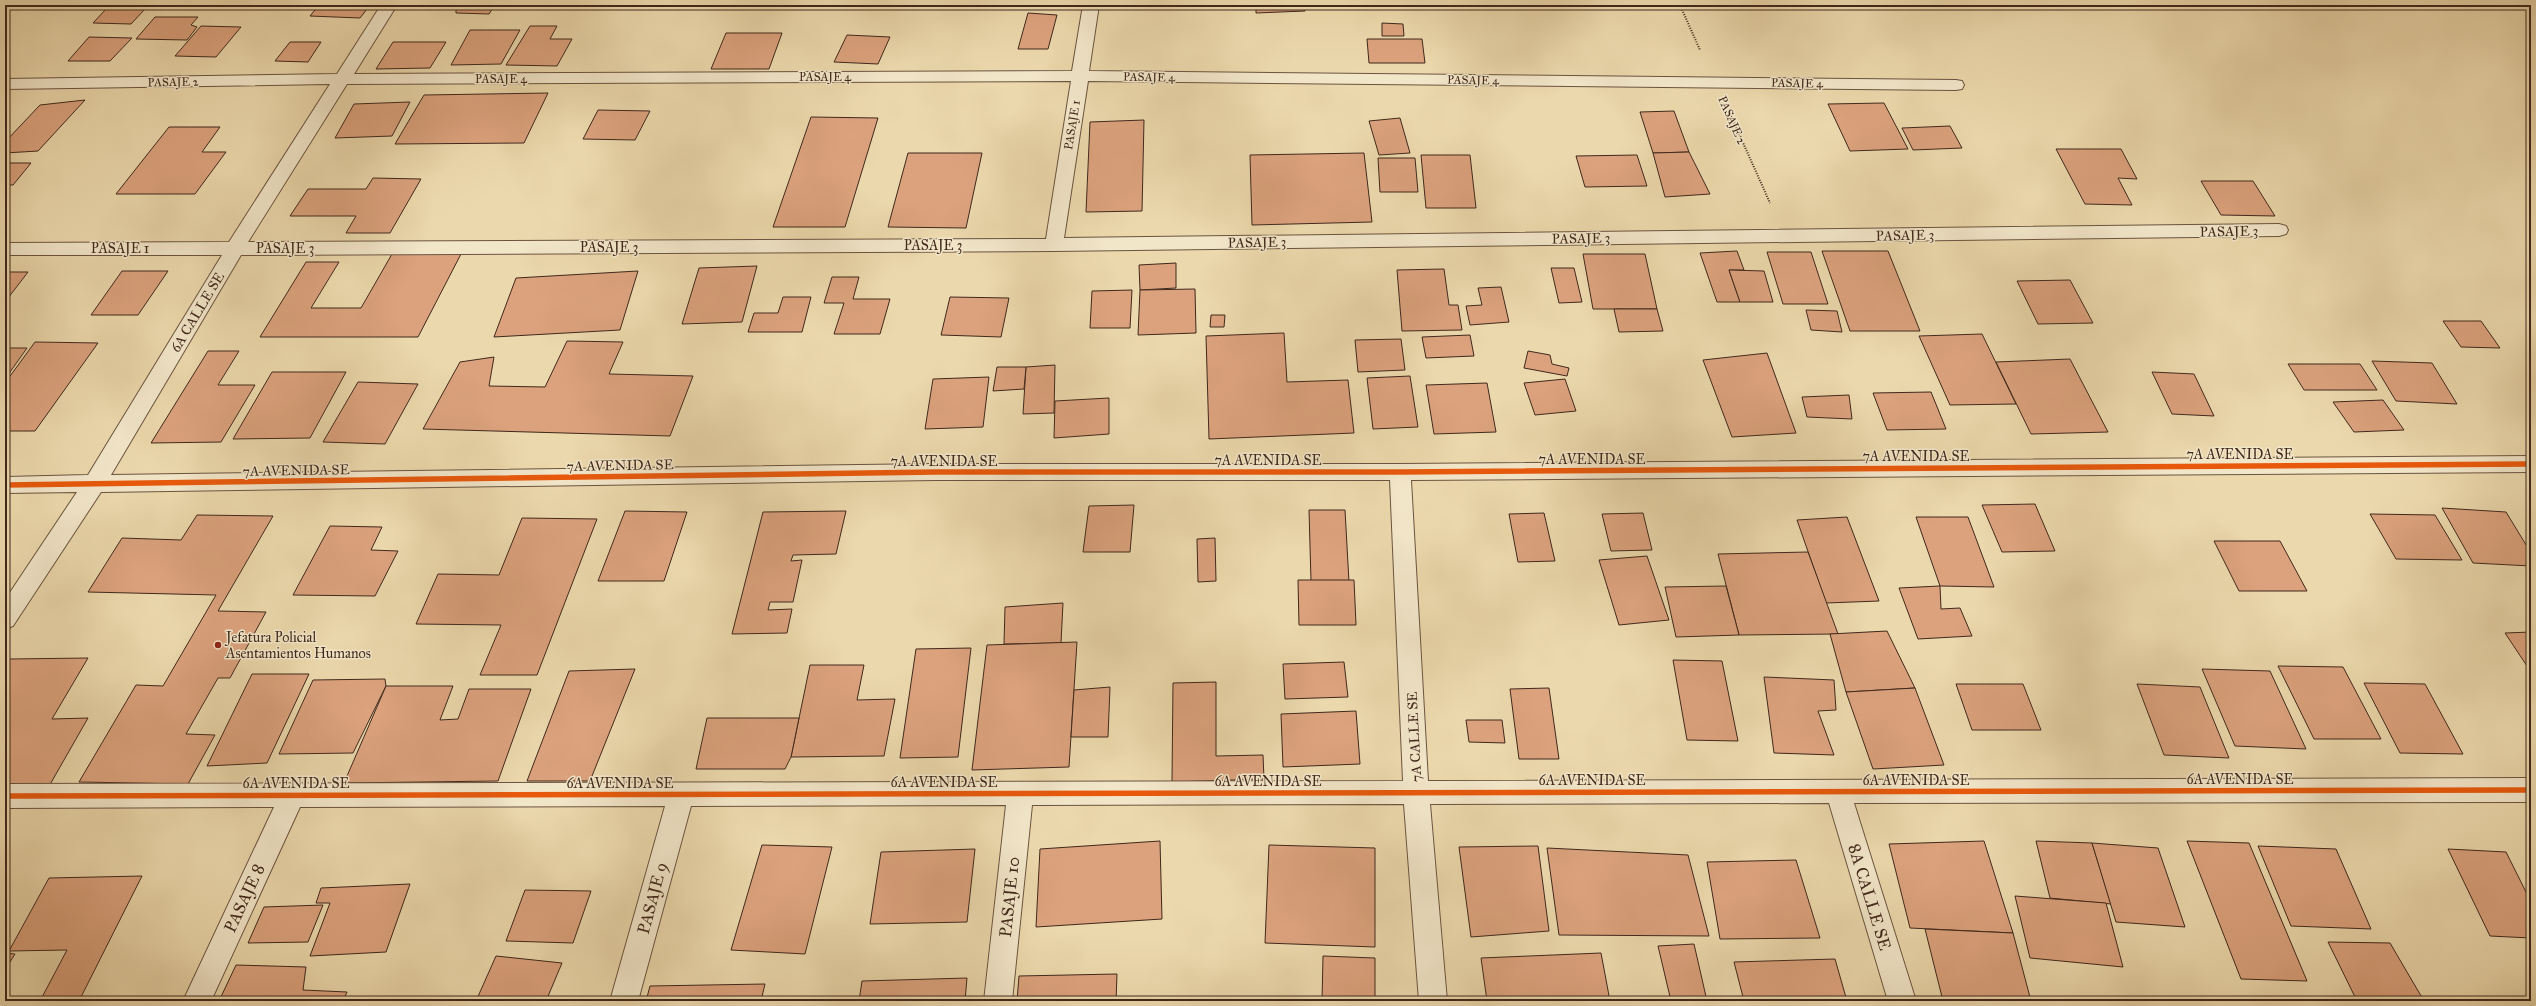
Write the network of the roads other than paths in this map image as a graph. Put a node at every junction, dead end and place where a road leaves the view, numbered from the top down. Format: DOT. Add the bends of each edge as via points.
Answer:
graph roads {
  1 [pos="389,5"];
  2 [pos="1090,5"];
  3 [pos="1080,76"];
  4 [pos="342,79"];
  5 [pos="5,84"];
  6 [pos="1956,85"];
  7 [pos="2279,230"];
  8 [pos="1054,245"];
  9 [pos="235,248"];
  10 [pos="5,249"];
  11 [pos="2531,464"];
  12 [pos="1400,472"];
  13 [pos="5,485"];
  14 [pos="94,485"];
  15 [pos="5,619"];
  16 [pos="2531,790"];
  17 [pos="1838,792"];
  18 [pos="1416,793"];
  19 [pos="681,794"];
  20 [pos="1020,794"];
  21 [pos="5,796"];
  22 [pos="292,796"];
  23 [pos="197,1001"];
  24 [pos="624,1001"];
  25 [pos="998,1001"];
  26 [pos="1433,1001"];
  27 [pos="1902,1001"];
  1 -- 4 [label="street, 6A CALLE SE"];
  2 -- 3 [label="street, PASAJE 1"];
  3 -- 4 [label="street, PASAJE 4"];
  3 -- 6 [label="street, PASAJE 4"];
  3 -- 8 [label="street, PASAJE 1"];
  4 -- 5 [label="street, PASAJE 2"];
  4 -- 9 [label="street, 6A CALLE SE"];
  7 -- 8 [label="street, PASAJE 3"];
  8 -- 9 [label="street, PASAJE 3"];
  9 -- 10 [label="street, PASAJE 1"];
  9 -- 14 [label="street, 6A CALLE SE"];
  11 -- 12 [label="street, 7A AVENIDA SE"];
  12 -- 14 [label="street, 7A AVENIDA SE" via="936,472"];
  12 -- 18 [label="street, 7A CALLE SE"];
  13 -- 14 [label="street, 7A AVENIDA SE"];
  14 -- 15 [label="street, 6A CALLE SE"];
  16 -- 17 [label="street, 6A AVENIDA SE"];
  17 -- 18 [label="street, 6A AVENIDA SE"];
  17 -- 27 [label="street, 8A CALLE SE"];
  18 -- 20 [label="street, 6A AVENIDA SE"];
  18 -- 26 [label="street, 7A CALLE SE"];
  19 -- 20 [label="street, 6A AVENIDA SE"];
  19 -- 22 [label="street, 6A AVENIDA SE"];
  19 -- 24 [label="street, PASAJE 9"];
  20 -- 25 [label="street, PASAJE 10"];
  21 -- 22 [label="street, 6A AVENIDA SE"];
  22 -- 23 [label="street, PASAJE 8"];
}
